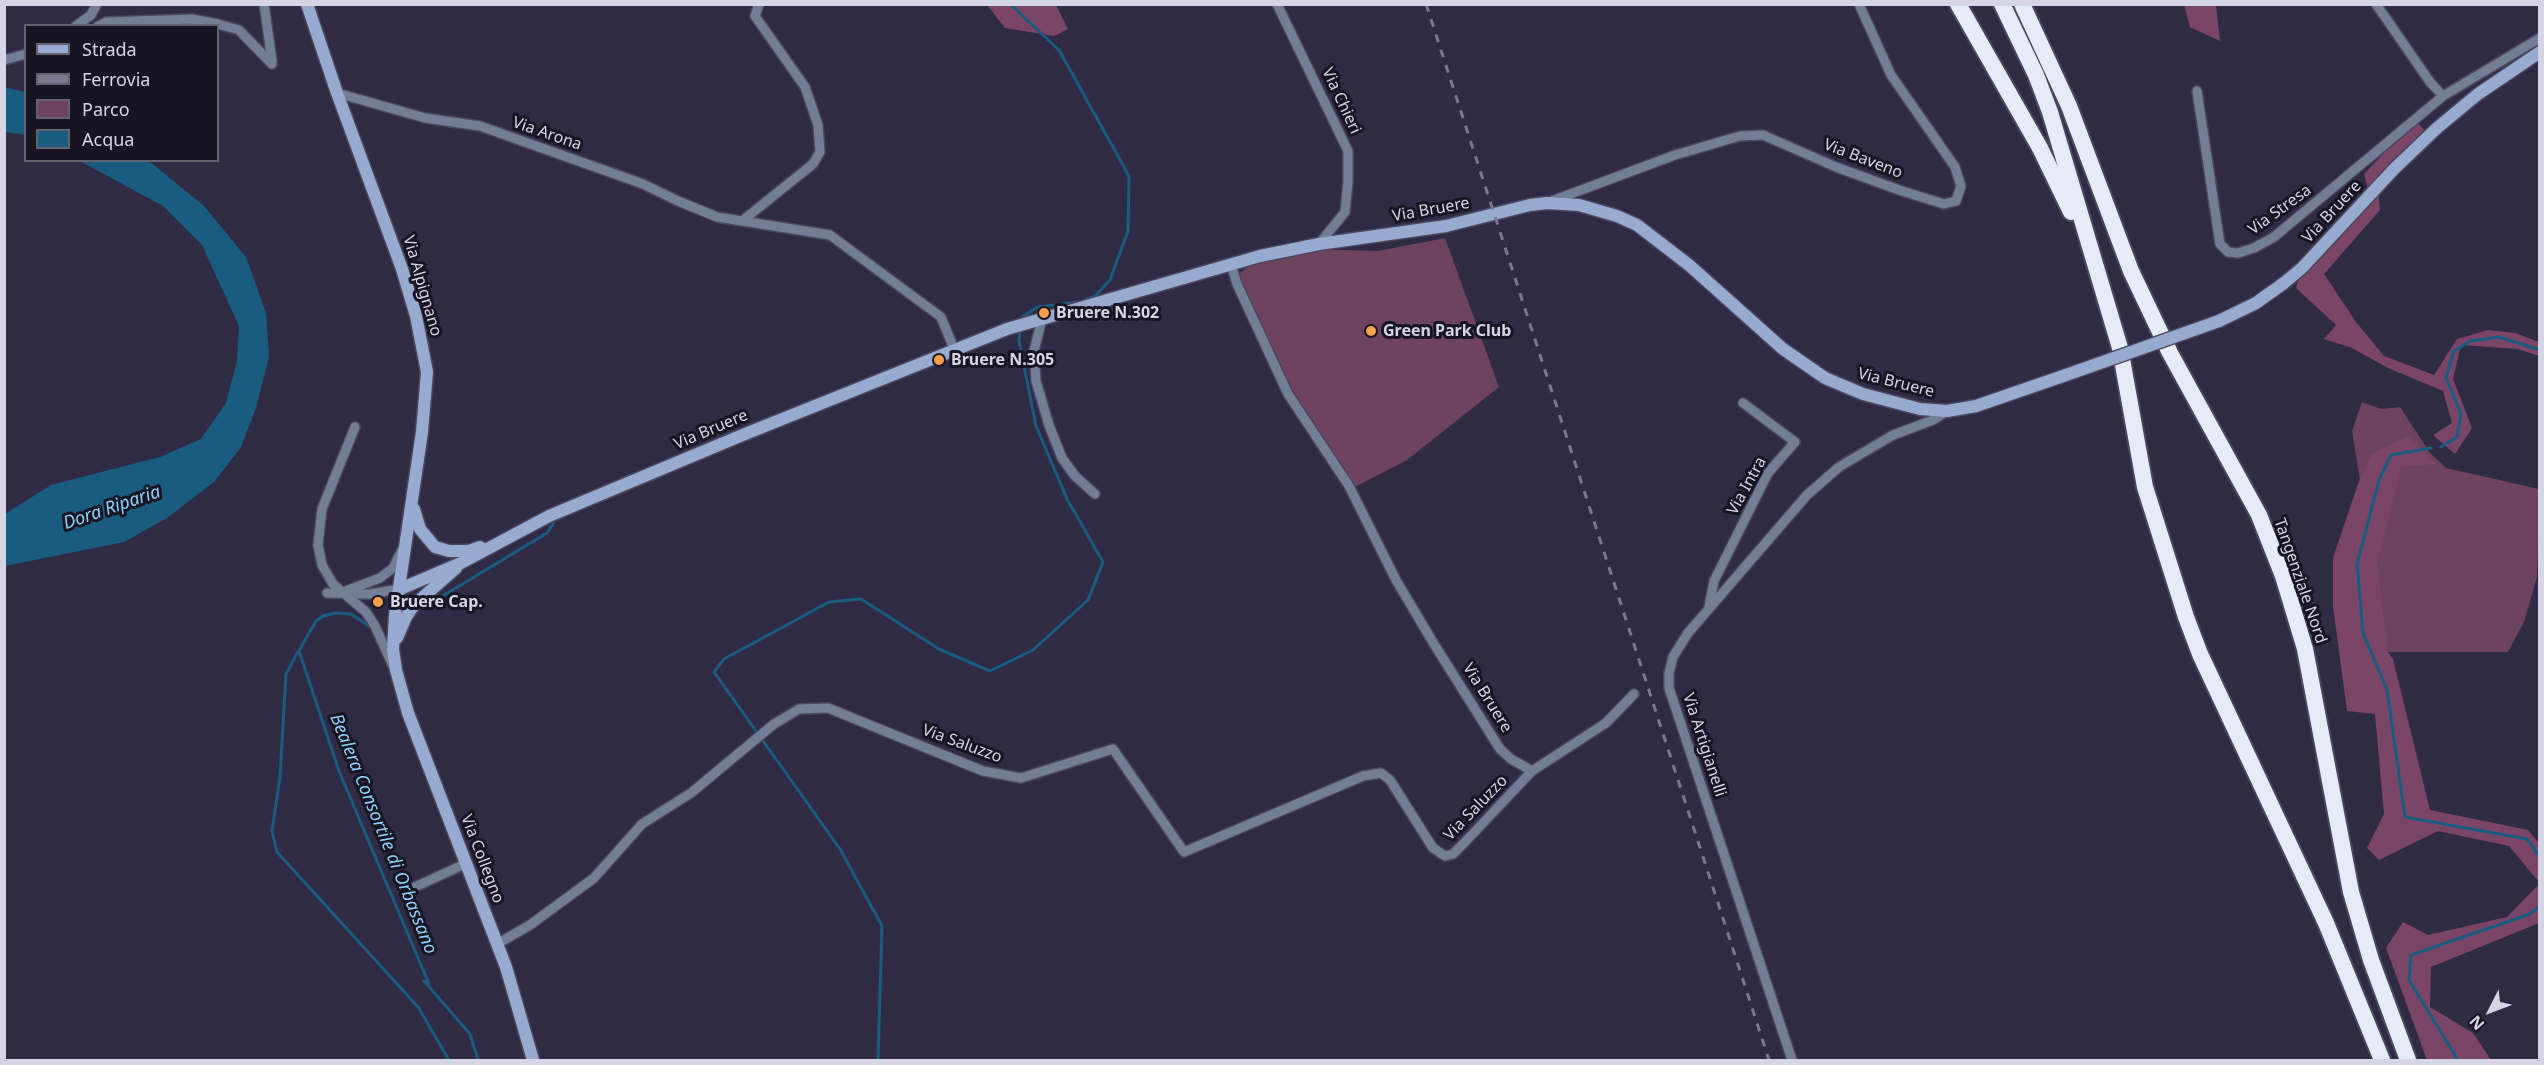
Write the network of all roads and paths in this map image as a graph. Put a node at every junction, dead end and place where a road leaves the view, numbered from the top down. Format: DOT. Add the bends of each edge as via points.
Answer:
graph roads {
  1 [pos="97,4"];
  2 [pos="264,4"];
  3 [pos="307,4"];
  4 [pos="759,4"];
  5 [pos="1277,4"];
  6 [pos="1859,4"];
  7 [pos="1958,4"];
  8 [pos="2002,4"];
  9 [pos="2022,4"];
  10 [pos="2036,4"];
  11 [pos="2376,4"];
  12 [pos="79,24"];
  13 [pos="102,24"];
  14 [pos="218,24"];
  15 [pos="219,24"];
  16 [pos="2540,38"];
  17 [pos="2540,52"];
  18 [pos="24,55"];
  19 [pos="4,60"];
  20 [pos="2197,91"];
  21 [pos="337,93"];
  22 [pos="2443,96"];
  23 [pos="2069,106"];
  24 [pos="1547,203"];
  25 [pos="742,221"];
  26 [pos="1319,244"];
  27 [pos="2092,254"];
  28 [pos="1231,264"];
  29 [pos="1042,319"];
  30 [pos="954,349"];
  31 [pos="1743,403"];
  32 [pos="1947,411"];
  33 [pos="355,427"];
  34 [pos="1095,494"];
  35 [pos="413,498"];
  36 [pos="407,540"];
  37 [pos="502,541"];
  38 [pos="461,563"];
  39 [pos="400,589"];
  40 [pos="344,592"];
  41 [pos="327,593"];
  42 [pos="1709,609"];
  43 [pos="393,649"];
  44 [pos="396,670"];
  45 [pos="1634,694"];
  46 [pos="1532,771"];
  47 [pos="466,863"];
  48 [pos="404,892"];
  49 [pos="497,944"];
  50 [pos="533,1060"];
  51 [pos="1792,1060"];
  52 [pos="2382,1060"];
  53 [pos="2408,1060"];
  1 -- 12 [label="street"];
  2 -- 15 [label="street" via="272,64 238,30"];
  3 -- 21 [label="street, Via Alpignano"];
  4 -- 25 [label="street" via="755,16 805,87 818,125 820,152 813,164"];
  5 -- 26 [label="street, Via Chieri" via="1348,151 1345,212"];
  6 -- 24 [label="street, Via Baveno" via="1891,75 1955,167 1960,186 1956,201 1944,204 1899,190 1763,135 1740,136 1675,155"];
  7 -- 27 [label="highway" via="2040,148"];
  8 -- 27 [label="highway" via="2050,112"];
  9 -- 23 [label="highway"];
  10 -- 23 [label="highway" via="2057,59"];
  11 -- 22 [label="street"];
  13 -- 14 [label="street" via="192,19"];
  16 -- 22 [label="street, Via Stresa"];
  17 -- 32 [label="street, Via Bruere, bridge" via="2478,94 2437,128 2293,275 2256,303 2219,321 2066,375 1976,406"];
  18 -- 19 [label="street"];
  20 -- 22 [label="street, Via Stresa" via="2220,244 2228,252 2238,253 2274,237"];
  21 -- 25 [label="street, Via Arona" via="425,118 480,126 643,184 717,217"];
  21 -- 35 [label="street, Via Alpignano" via="402,269 427,372"];
  23 -- 53 [label="highway, Tangenziale Nord" via="2131,271 2170,352 2259,515 2283,576 2305,649 2351,892"];
  24 -- 26 [label="street, Via Bruere" via="1446,226"];
  24 -- 32 [label="street, Via Bruere" via="1593,208 1637,225 1689,265 1783,349 1826,378 1896,404"];
  25 -- 30 [label="street, Via Arona" via="830,235 941,317"];
  26 -- 28 [label="street, Via Bruere"];
  27 -- 52 [label="highway" via="2120,348 2145,487 2186,617 2326,923"];
  28 -- 29 [label="street, Via Bruere"];
  28 -- 46 [label="street, Via Bruere" via="1288,394 1349,486 1428,635 1500,749"];
  29 -- 30 [label="street, Via Bruere"];
  29 -- 34 [label="street" via="1034,351 1036,381 1049,425 1062,458"];
  30 -- 37 [label="street, Via Bruere" via="549,516"];
  31 -- 42 [label="street, Via Intra" via="1795,442 1768,473 1714,581"];
  32 -- 42 [label="street, Via Artigianelli" via="1893,435 1839,466 1807,495"];
  33 -- 40 [label="street, Via Collegno" via="322,509 318,545 322,565 333,584"];
  35 -- 36 [label="street, Via Alpignano"];
  35 -- 37 [label="street" via="414,516 435,547 469,551"];
  36 -- 39 [label="street, Via Alpignano"];
  36 -- 40 [label="street" via="393,568 381,578"];
  37 -- 38 [label="street, Via Bruere"];
  38 -- 39 [label="street, Via Bruere"];
  38 -- 43 [label="street" via="414,605"];
  39 -- 40 [label="street" via="369,594"];
  39 -- 43 [label="street, Via Collegno"];
  40 -- 41 [label="street"];
  40 -- 44 [label="street, Via Collegno" via="366,612"];
  42 -- 51 [label="street, Via Artigianelli" via="1673,657 1669,688"];
  43 -- 44 [label="street, Via Collegno"];
  44 -- 47 [label="street, Via Collegno" via="408,713"];
  45 -- 46 [label="street" via="1606,723"];
  46 -- 49 [label="street, Via Saluzzo" via="1453,854 1445,856 1433,848 1390,780 1381,773 1363,776 1184,852 1113,749 1021,778 983,771 828,708 799,709 760,735 691,793 642,824 594,878"];
  47 -- 48 [label="street"];
  47 -- 49 [label="street, Via Collegno"];
  49 -- 50 [label="street, Via Collegno"];
}
